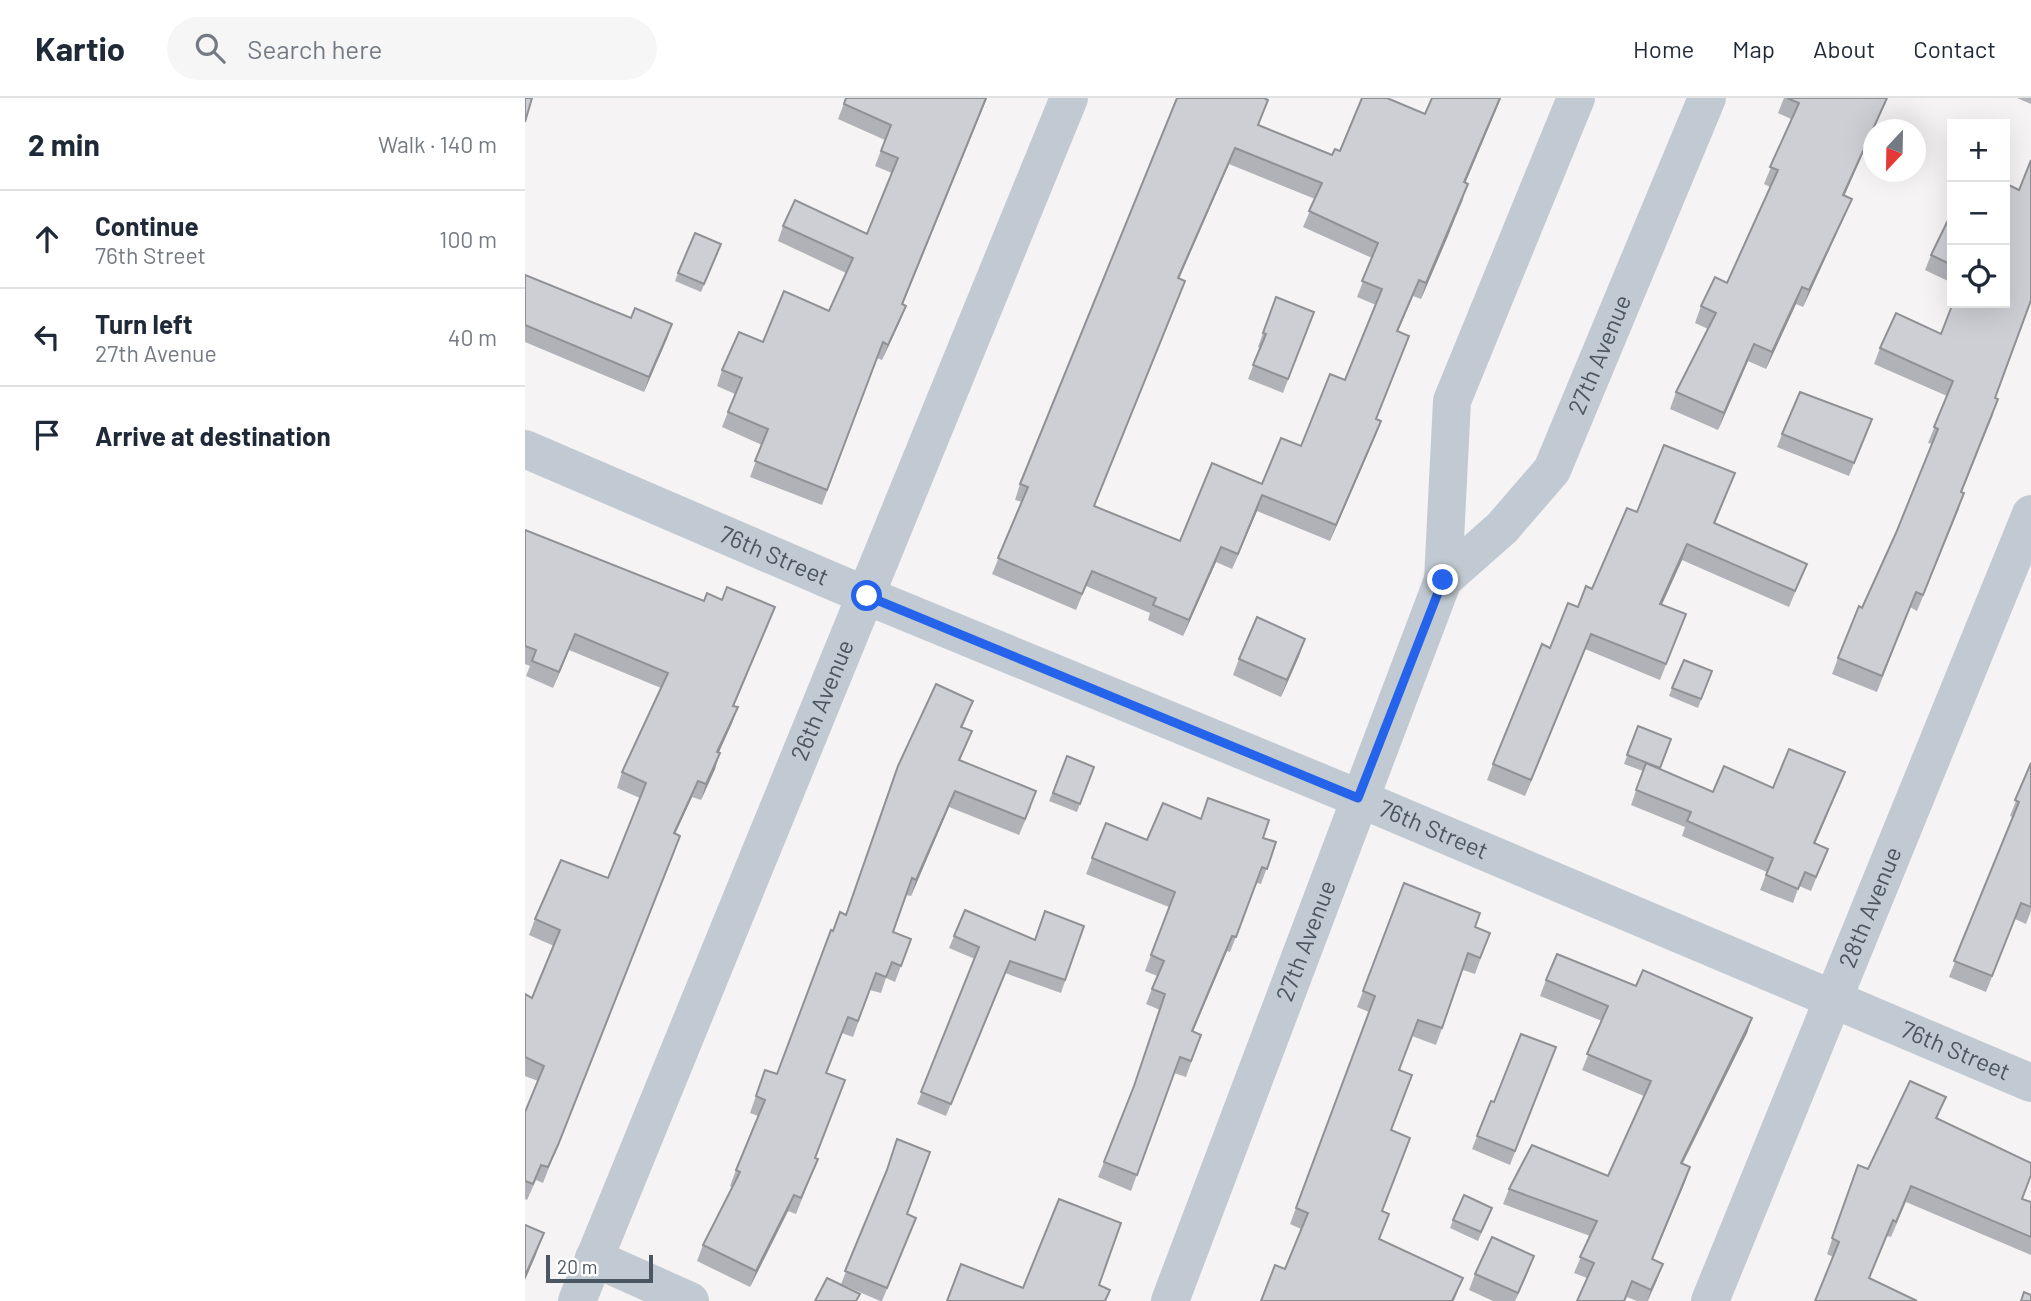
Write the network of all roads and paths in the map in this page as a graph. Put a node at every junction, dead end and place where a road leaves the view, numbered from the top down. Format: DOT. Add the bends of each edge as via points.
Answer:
graph roads {
  1 [pos="1069,98"];
  2 [pos="1576,98"];
  3 [pos="1707,98"];
  4 [pos="525,449"];
  5 [pos="2031,514"];
  6 [pos="1443,580"];
  7 [pos="867,596"];
  8 [pos="1358,798"];
  9 [pos="1831,999"];
  10 [pos="2031,1083"];
  11 [pos="594,1258"];
  12 [pos="577,1301"];
  13 [pos="690,1301"];
  14 [pos="1170,1301"];
  15 [pos="1710,1301"];
  1 -- 7 [label="street, 26th Avenue"];
  2 -- 6 [label="street, 27th Avenue" via="1453,401"];
  3 -- 6 [label="street, 27th Avenue" via="1552,470 1502,528"];
  4 -- 7 [label="street, 76th Street"];
  5 -- 9 [label="street, 28th Avenue"];
  6 -- 8 [label="street, 27th Avenue"];
  7 -- 8 [label="street, 76th Street"];
  7 -- 11 [label="street, 26th Avenue"];
  8 -- 9 [label="street, 76th Street"];
  8 -- 14 [label="street, 27th Avenue"];
  9 -- 10 [label="street, 76th Street"];
  9 -- 15 [label="street, 28th Avenue"];
  11 -- 12 [label="street, 26th Avenue"];
  11 -- 13 [label="street"];
}
